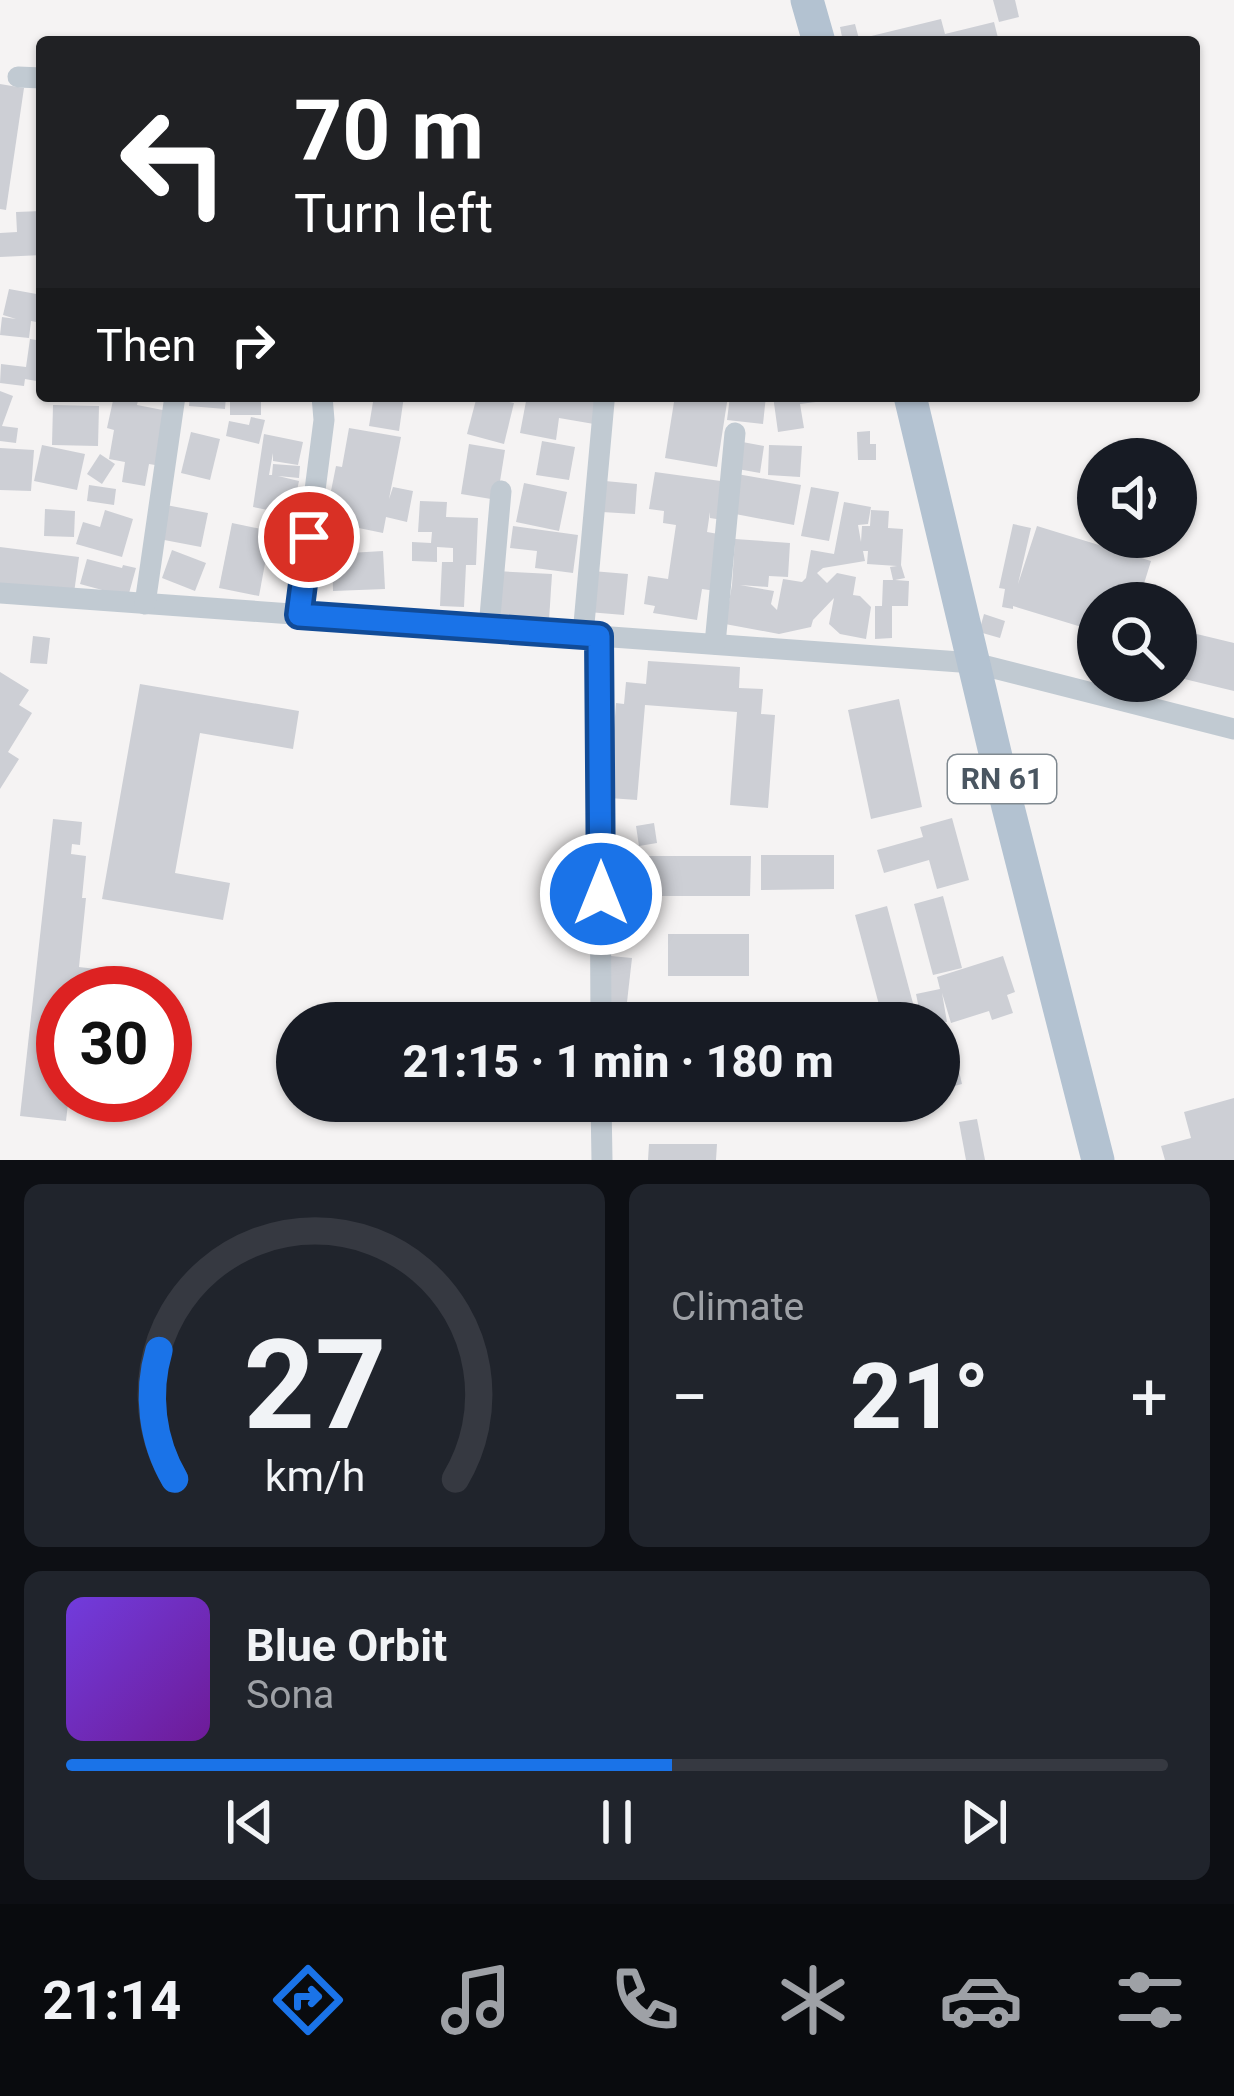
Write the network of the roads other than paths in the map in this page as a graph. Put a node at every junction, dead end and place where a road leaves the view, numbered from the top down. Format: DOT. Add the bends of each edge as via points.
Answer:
graph roads {
  1 [pos="807,0"];
  2 [pos="817,36"];
  3 [pos="18,77"];
  4 [pos="36,77"];
  5 [pos="174,402"];
  6 [pos="322,402"];
  7 [pos="604,402"];
  8 [pos="911,402"];
  9 [pos="734,433"];
  10 [pos="501,491"];
  11 [pos="0,593"];
  12 [pos="145,604"];
  13 [pos="299,615"];
  14 [pos="489,628"];
  15 [pos="591,636"];
  16 [pos="715,644"];
  17 [pos="974,663"];
  18 [pos="1234,729"];
  19 [pos="600,1002"];
  20 [pos="601,1122"];
  21 [pos="602,1160"];
  22 [pos="1098,1160"];
  1 -- 2 [label="main road"];
  3 -- 4 [label="street"];
  5 -- 12 [label="street"];
  6 -- 13 [label="street"];
  7 -- 15 [label="street"];
  8 -- 17 [label="main road, RN 61"];
  9 -- 16 [label="street"];
  10 -- 14 [label="street"];
  11 -- 12 [label="street"];
  12 -- 13 [label="street"];
  13 -- 14 [label="street"];
  14 -- 15 [label="street"];
  15 -- 16 [label="street"];
  15 -- 19 [label="street"];
  16 -- 17 [label="street"];
  17 -- 18 [label="street"];
  17 -- 22 [label="main road, RN 61"];
  20 -- 21 [label="street"];
}
